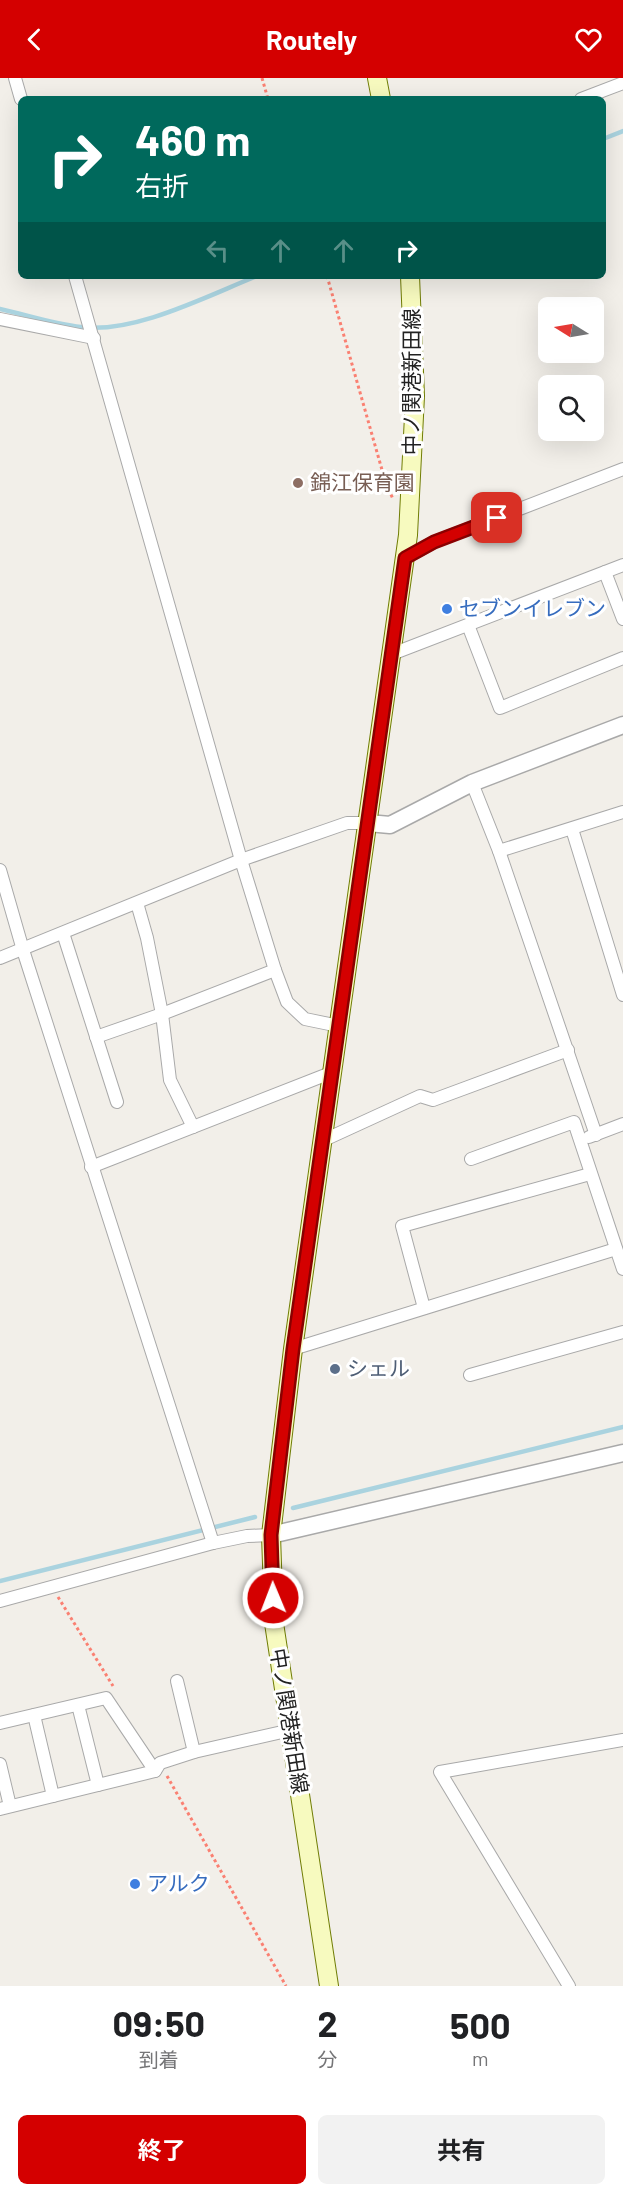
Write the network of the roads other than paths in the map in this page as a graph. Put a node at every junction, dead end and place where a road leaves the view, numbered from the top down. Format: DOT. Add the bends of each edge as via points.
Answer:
graph roads {
  1 [pos="15,78"];
  2 [pos="377,78"];
  3 [pos="623,84"];
  4 [pos="20,96"];
  5 [pos="380,96"];
  6 [pos="589,96"];
  7 [pos="76,279"];
  8 [pos="410,279"];
  9 [pos="0,320"];
  10 [pos="94,338"];
  11 [pos="623,469"];
  12 [pos="405,558"];
  13 [pos="623,565"];
  14 [pos="605,572"];
  15 [pos="623,619"];
  16 [pos="468,625"];
  17 [pos="392,654"];
  18 [pos="623,658"];
  19 [pos="623,725"];
  20 [pos="472,783"];
  21 [pos="623,812"];
  22 [pos="368,823"];
  23 [pos="572,829"];
  24 [pos="499,851"];
  25 [pos="242,860"];
  26 [pos="0,870"];
  27 [pos="137,903"];
  28 [pos="63,933"];
  29 [pos="23,950"];
  30 [pos="0,958"];
  31 [pos="275,970"];
  32 [pos="623,995"];
  33 [pos="162,1014"];
  34 [pos="339,1026"];
  35 [pos="96,1037"];
  36 [pos="568,1050"];
  37 [pos="333,1072"];
  38 [pos="117,1102"];
  39 [pos="623,1124"];
  40 [pos="193,1127"];
  41 [pos="596,1135"];
  42 [pos="324,1140"];
  43 [pos="579,1141"];
  44 [pos="471,1159"];
  45 [pos="91,1167"];
  46 [pos="590,1174"];
  47 [pos="616,1249"];
  48 [pos="623,1269"];
  49 [pos="424,1308"];
  50 [pos="623,1332"];
  51 [pos="293,1349"];
  52 [pos="470,1375"];
  53 [pos="623,1453"];
  54 [pos="271,1535"];
  55 [pos="213,1543"];
  56 [pos="0,1601"];
  57 [pos="177,1682"];
  58 [pos="78,1705"];
  59 [pos="34,1715"];
  60 [pos="0,1723"];
  61 [pos="291,1730"];
  62 [pos="623,1740"];
  63 [pos="194,1752"];
  64 [pos="0,1764"];
  65 [pos="158,1767"];
  66 [pos="98,1785"];
  67 [pos="54,1796"];
  68 [pos="5,1808"];
  69 [pos="329,1986"];
  70 [pos="569,1986"];
  1 -- 4 [label="street"];
  2 -- 5 [label="main road"];
  3 -- 6 [label="street"];
  7 -- 10 [label="street"];
  8 -- 12 [label="main road, 中ノ関港新田線" via="415,396"];
  9 -- 10 [label="street"];
  10 -- 25 [label="street"];
  11 -- 12 [label="street" via="434,542"];
  12 -- 17 [label="main road, 中ノ関港新田線"];
  13 -- 14 [label="street"];
  14 -- 15 [label="street"];
  14 -- 16 [label="street"];
  16 -- 17 [label="street"];
  16 -- 18 [label="street" via="500,708"];
  17 -- 22 [label="main road, 中ノ関港新田線"];
  19 -- 20 [label="street"];
  20 -- 22 [label="street" via="390,825"];
  20 -- 24 [label="street"];
  21 -- 23 [label="street"];
  22 -- 25 [label="street" via="347,823"];
  22 -- 34 [label="main road, 中ノ関港新田線"];
  23 -- 24 [label="street"];
  23 -- 32 [label="street"];
  24 -- 36 [label="street"];
  25 -- 27 [label="street"];
  25 -- 31 [label="street"];
  26 -- 29 [label="street"];
  27 -- 28 [label="street"];
  27 -- 33 [label="street"];
  28 -- 29 [label="street"];
  28 -- 35 [label="street"];
  29 -- 30 [label="street"];
  29 -- 45 [label="street"];
  31 -- 33 [label="street"];
  31 -- 34 [label="street" via="287,1002 305,1019"];
  33 -- 35 [label="street"];
  33 -- 40 [label="street" via="170,1080"];
  34 -- 37 [label="main road, 中ノ関港新田線"];
  35 -- 38 [label="street"];
  36 -- 41 [label="street"];
  36 -- 42 [label="street" via="433,1100 420,1096"];
  37 -- 40 [label="street"];
  37 -- 42 [label="main road, 中ノ関港新田線"];
  39 -- 41 [label="street"];
  40 -- 45 [label="street"];
  41 -- 43 [label="street"];
  42 -- 51 [label="main road, 中ノ関港新田線"];
  43 -- 44 [label="street" via="574,1122"];
  43 -- 46 [label="street"];
  45 -- 55 [label="street"];
  46 -- 47 [label="street"];
  46 -- 49 [label="street" via="402,1226"];
  47 -- 48 [label="street"];
  47 -- 49 [label="street"];
  49 -- 51 [label="street"];
  50 -- 52 [label="street"];
  51 -- 54 [label="main road, 中ノ関港新田線"];
  53 -- 54 [label="street"];
  54 -- 55 [label="street"];
  54 -- 61 [label="main road, 中ノ関港新田線" via="274,1623"];
  55 -- 56 [label="street"];
  57 -- 63 [label="street"];
  58 -- 59 [label="street"];
  58 -- 65 [label="street" via="106,1698"];
  58 -- 66 [label="street"];
  59 -- 60 [label="street"];
  59 -- 67 [label="street"];
  61 -- 63 [label="street"];
  61 -- 69 [label="main road, 中ノ関港新田線"];
  62 -- 70 [label="street" via="440,1772"];
  63 -- 65 [label="street"];
  64 -- 68 [label="street"];
  65 -- 66 [label="street"];
  66 -- 67 [label="street"];
  67 -- 68 [label="street"];
}
